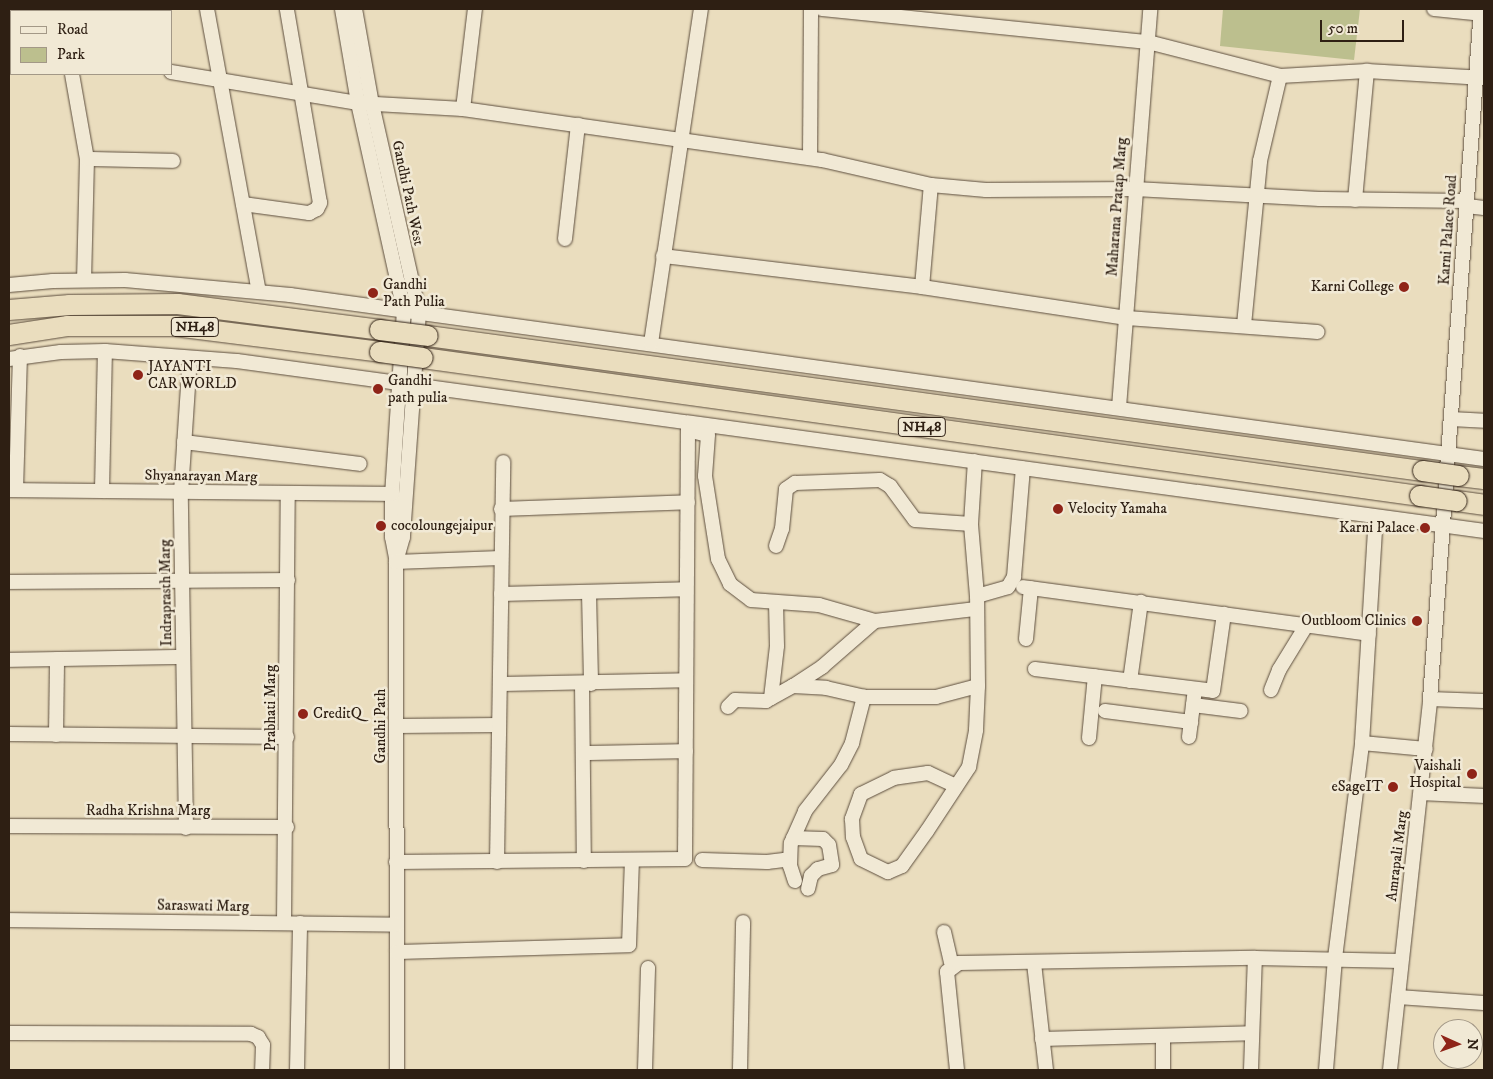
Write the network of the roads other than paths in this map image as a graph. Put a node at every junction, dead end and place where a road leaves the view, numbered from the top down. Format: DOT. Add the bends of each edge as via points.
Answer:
graph roads {
  1 [pos="207,9"];
  2 [pos="287,9"];
  3 [pos="342,9"];
  4 [pos="354,9"];
  5 [pos="475,9"];
  6 [pos="701,9"];
  7 [pos="811,9"];
  8 [pos="822,9"];
  9 [pos="1150,9"];
  10 [pos="1434,9"];
  11 [pos="1482,12"];
  12 [pos="1148,42"];
  13 [pos="1367,71"];
  14 [pos="172,72"];
  15 [pos="72,75"];
  16 [pos="1280,76"];
  17 [pos="1480,78"];
  18 [pos="221,82"];
  19 [pos="302,94"];
  20 [pos="365,104"];
  21 [pos="463,109"];
  22 [pos="578,125"];
  23 [pos="681,141"];
  24 [pos="810,158"];
  25 [pos="88,159"];
  26 [pos="173,161"];
  27 [pos="931,185"];
  28 [pos="1135,189"];
  29 [pos="1256,194"];
  30 [pos="1355,200"];
  31 [pos="243,204"];
  32 [pos="1467,204"];
  33 [pos="1484,208"];
  34 [pos="565,239"];
  35 [pos="663,256"];
  36 [pos="84,280"];
  37 [pos="9,285"];
  38 [pos="922,286"];
  39 [pos="259,291"];
  40 [pos="9,310"];
  41 [pos="404,310"];
  42 [pos="419,312"];
  43 [pos="1126,318"];
  44 [pos="1244,325"];
  45 [pos="1317,332"];
  46 [pos="9,335"];
  47 [pos="652,343"];
  48 [pos="105,351"];
  49 [pos="15,358"];
  50 [pos="190,358"];
  51 [pos="408,383"];
  52 [pos="1119,407"];
  53 [pos="1451,419"];
  54 [pos="1484,421"];
  55 [pos="688,427"];
  56 [pos="184,442"];
  57 [pos="1448,454"];
  58 [pos="1484,459"];
  59 [pos="975,461"];
  60 [pos="503,462"];
  61 [pos="360,464"];
  62 [pos="1023,468"];
  63 [pos="1484,479"];
  64 [pos="12,490"];
  65 [pos="102,491"];
  66 [pos="182,492"];
  67 [pos="288,494"];
  68 [pos="392,494"];
  69 [pos="688,502"];
  70 [pos="1484,505"];
  71 [pos="501,509"];
  72 [pos="1376,517"];
  73 [pos="971,524"];
  74 [pos="1444,526"];
  75 [pos="1484,531"];
  76 [pos="776,546"];
  77 [pos="500,558"];
  78 [pos="396,562"];
  79 [pos="288,580"];
  80 [pos="182,581"];
  81 [pos="9,582"];
  82 [pos="686,589"];
  83 [pos="589,593"];
  84 [pos="501,594"];
  85 [pos="977,602"];
  86 [pos="1141,602"];
  87 [pos="776,603"];
  88 [pos="1224,614"];
  89 [pos="875,621"];
  90 [pos="1306,626"];
  91 [pos="1369,634"];
  92 [pos="1026,639"];
  93 [pos="183,657"];
  94 [pos="57,659"];
  95 [pos="9,660"];
  96 [pos="1035,669"];
  97 [pos="1095,676"];
  98 [pos="686,680"];
  99 [pos="1130,681"];
  100 [pos="502,684"];
  101 [pos="586,684"];
  102 [pos="793,686"];
  103 [pos="978,686"];
  104 [pos="1195,689"];
  105 [pos="1271,690"];
  106 [pos="864,697"];
  107 [pos="772,698"];
  108 [pos="1430,699"];
  109 [pos="1484,701"];
  110 [pos="1193,705"];
  111 [pos="728,707"];
  112 [pos="1241,711"];
  113 [pos="1105,712"];
  114 [pos="1190,722"];
  115 [pos="499,725"];
  116 [pos="397,726"];
  117 [pos="9,734"];
  118 [pos="56,735"];
  119 [pos="184,737"];
  120 [pos="287,737"];
  121 [pos="1188,737"];
  122 [pos="1089,738"];
  123 [pos="1362,743"];
  124 [pos="1426,749"];
  125 [pos="686,751"];
  126 [pos="583,753"];
  127 [pos="956,786"];
  128 [pos="1421,793"];
  129 [pos="1484,796"];
  130 [pos="9,826"];
  131 [pos="287,827"];
  132 [pos="186,828"];
  133 [pos="793,838"];
  134 [pos="790,859"];
  135 [pos="632,860"];
  136 [pos="702,860"];
  137 [pos="584,861"];
  138 [pos="396,862"];
  139 [pos="497,862"];
  140 [pos="795,881"];
  141 [pos="808,889"];
  142 [pos="9,920"];
  143 [pos="743,922"];
  144 [pos="284,923"];
  145 [pos="300,923"];
  146 [pos="397,925"];
  147 [pos="944,932"];
  148 [pos="397,952"];
  149 [pos="1255,958"];
  150 [pos="1335,958"];
  151 [pos="1401,961"];
  152 [pos="1034,963"];
  153 [pos="952,966"];
  154 [pos="648,968"];
  155 [pos="1398,997"];
  156 [pos="1484,1003"];
  157 [pos="9,1033"];
  158 [pos="1251,1033"];
  159 [pos="1163,1036"];
  160 [pos="1042,1038"];
  161 [pos="262,1070"];
  162 [pos="297,1070"];
  163 [pos="397,1070"];
  164 [pos="645,1070"];
  165 [pos="740,1070"];
  166 [pos="957,1070"];
  167 [pos="1046,1070"];
  168 [pos="1163,1070"];
  169 [pos="1251,1070"];
  170 [pos="1326,1070"];
  171 [pos="1390,1070"];
  1 -- 18 [label="street"];
  2 -- 19 [label="street"];
  3 -- 20 [label="street" via="352,66"];
  4 -- 20 [label="street, Gandhi Path West"];
  5 -- 21 [label="street"];
  6 -- 23 [label="street"];
  7 -- 24 [label="street"];
  8 -- 12 [label="street"];
  9 -- 12 [label="street, Maharana Pratap Marg"];
  10 -- 11 [label="street"];
  11 -- 17 [label="street, Karni Palace Road"];
  12 -- 16 [label="street"];
  12 -- 28 [label="street, Maharana Pratap Marg"];
  13 -- 16 [label="street"];
  13 -- 17 [label="street"];
  13 -- 30 [label="street"];
  14 -- 18 [label="street"];
  15 -- 25 [label="street"];
  16 -- 29 [label="street"];
  17 -- 32 [label="street, Karni Palace Road"];
  18 -- 19 [label="street"];
  18 -- 31 [label="street"];
  19 -- 20 [label="street"];
  19 -- 31 [label="street" via="320,203 318,209 309,212"];
  20 -- 21 [label="street"];
  20 -- 41 [label="street"];
  20 -- 42 [label="street, Gandhi Path West"];
  21 -- 22 [label="street"];
  22 -- 23 [label="street"];
  22 -- 34 [label="street"];
  23 -- 24 [label="street"];
  23 -- 35 [label="street"];
  24 -- 27 [label="street"];
  25 -- 26 [label="street"];
  25 -- 36 [label="street"];
  27 -- 28 [label="street" via="986,190"];
  27 -- 38 [label="street"];
  28 -- 29 [label="street"];
  28 -- 43 [label="street, Maharana Pratap Marg"];
  29 -- 30 [label="street"];
  29 -- 44 [label="street"];
  30 -- 32 [label="street"];
  31 -- 39 [label="street"];
  32 -- 33 [label="street"];
  32 -- 53 [label="street, Karni Palace Road"];
  35 -- 38 [label="street"];
  35 -- 47 [label="street"];
  36 -- 37 [label="street"];
  36 -- 39 [label="street"];
  38 -- 43 [label="street"];
  39 -- 41 [label="street"];
  40 -- 63 [label="highway, NH48, bridge" via="70,305 178,304"];
  41 -- 42 [label="street"];
  41 -- 51 [label="street"];
  42 -- 47 [label="street"];
  42 -- 51 [label="street, Gandhi Path West"];
  43 -- 44 [label="street"];
  43 -- 52 [label="street, Maharana Pratap Marg"];
  44 -- 45 [label="street"];
  46 -- 70 [label="highway, NH48, bridge" via="68,326 175,326"];
  47 -- 52 [label="street"];
  48 -- 49 [label="street"];
  48 -- 50 [label="street"];
  48 -- 65 [label="street"];
  49 -- 64 [label="street"];
  50 -- 51 [label="street"];
  50 -- 56 [label="street, Indraprasth Marg"];
  51 -- 55 [label="street"];
  51 -- 68 [label="street"];
  51 -- 78 [label="street, Gandhi Path" via="403,537"];
  52 -- 57 [label="street"];
  53 -- 54 [label="street"];
  53 -- 57 [label="street, Karni Palace Road"];
  55 -- 59 [label="street"];
  55 -- 69 [label="street"];
  55 -- 87 [label="street" via="708,434 707,491 718,559 730,584 750,600"];
  56 -- 61 [label="street"];
  56 -- 66 [label="street, Indraprasth Marg"];
  57 -- 58 [label="street"];
  57 -- 74 [label="street, Karni Palace Road"];
  59 -- 62 [label="street"];
  59 -- 73 [label="street"];
  60 -- 71 [label="street"];
  62 -- 72 [label="street"];
  62 -- 85 [label="street" via="1014,577 1008,587"];
  64 -- 65 [label="street, Shyanarayan Marg"];
  65 -- 66 [label="street, Shyanarayan Marg"];
  66 -- 67 [label="street, Shyanarayan Marg"];
  66 -- 80 [label="street, Indraprasth Marg"];
  67 -- 68 [label="street, Shyanarayan Marg"];
  67 -- 79 [label="street, Prabhati Marg"];
  68 -- 78 [label="street" via="392,537"];
  69 -- 71 [label="street"];
  69 -- 82 [label="street"];
  71 -- 77 [label="street"];
  72 -- 74 [label="street"];
  72 -- 91 [label="street"];
  73 -- 76 [label="street" via="915,520 890,486 880,480 795,483 786,489 782,529"];
  73 -- 85 [label="street"];
  74 -- 75 [label="street"];
  74 -- 108 [label="street, Amrapali Marg"];
  77 -- 78 [label="street"];
  77 -- 84 [label="street"];
  78 -- 116 [label="street, Gandhi Path"];
  79 -- 80 [label="street"];
  79 -- 120 [label="street, Prabhati Marg"];
  80 -- 81 [label="street"];
  80 -- 93 [label="street, Indraprasth Marg"];
  82 -- 83 [label="street"];
  82 -- 98 [label="street"];
  83 -- 84 [label="street"];
  83 -- 101 [label="street"];
  84 -- 100 [label="street"];
  85 -- 89 [label="street"];
  85 -- 103 [label="street"];
  86 -- 88 [label="street"];
  86 -- 92 [label="street" via="1027,587"];
  86 -- 99 [label="street"];
  87 -- 89 [label="street" via="819,605"];
  87 -- 107 [label="street" via="777,646"];
  88 -- 90 [label="street"];
  88 -- 104 [label="street" via="1213,691"];
  89 -- 102 [label="street" via="822,667"];
  90 -- 91 [label="street"];
  90 -- 105 [label="street" via="1279,670"];
  91 -- 123 [label="street"];
  93 -- 94 [label="street"];
  93 -- 119 [label="street, Indraprasth Marg"];
  94 -- 95 [label="street"];
  94 -- 118 [label="street"];
  96 -- 97 [label="street"];
  97 -- 99 [label="street"];
  97 -- 122 [label="street"];
  98 -- 101 [label="street"];
  98 -- 125 [label="street"];
  99 -- 104 [label="street"];
  100 -- 101 [label="street"];
  100 -- 115 [label="street"];
  101 -- 126 [label="street"];
  102 -- 106 [label="street" via="826,688"];
  102 -- 107 [label="street"];
  103 -- 106 [label="street" via="936,698"];
  103 -- 127 [label="street" via="973,752"];
  104 -- 110 [label="street"];
  106 -- 133 [label="street" via="852,743 841,765 805,811"];
  107 -- 111 [label="street" via="766,701 735,700"];
  108 -- 109 [label="street"];
  108 -- 124 [label="street, Amrapali Marg"];
  110 -- 112 [label="street"];
  110 -- 114 [label="street"];
  113 -- 114 [label="street"];
  114 -- 121 [label="street"];
  115 -- 116 [label="street"];
  115 -- 139 [label="street"];
  116 -- 138 [label="street, Gandhi Path"];
  117 -- 118 [label="street"];
  118 -- 119 [label="street"];
  119 -- 120 [label="street"];
  119 -- 132 [label="street, Indraprasth Marg"];
  120 -- 131 [label="street, Prabhati Marg"];
  123 -- 124 [label="street"];
  123 -- 150 [label="street"];
  124 -- 128 [label="street, Amrapali Marg"];
  125 -- 126 [label="street"];
  125 -- 135 [label="street" via="685,859"];
  126 -- 137 [label="street"];
  127 -- 127 [label="street" via="902,866 888,872 861,859 853,837 852,819 861,794 894,778 928,773"];
  128 -- 129 [label="street"];
  128 -- 151 [label="street, Amrapali Marg"];
  130 -- 132 [label="street, Radha Krishna Marg"];
  131 -- 132 [label="street, Radha Krishna Marg"];
  131 -- 144 [label="street, Prabhati Marg"];
  133 -- 134 [label="street"];
  133 -- 141 [label="street" via="823,838 830,845 832,865 818,869 810,876"];
  134 -- 136 [label="street" via="767,862"];
  134 -- 140 [label="street"];
  135 -- 137 [label="street"];
  135 -- 148 [label="street" via="629,945"];
  137 -- 139 [label="street"];
  138 -- 139 [label="street"];
  138 -- 146 [label="street, Gandhi Path"];
  142 -- 144 [label="street, Saraswati Marg"];
  143 -- 165 [label="street"];
  144 -- 145 [label="street, Saraswati Marg"];
  145 -- 146 [label="street, Saraswati Marg"];
  145 -- 162 [label="street"];
  146 -- 148 [label="street, Gandhi Path"];
  147 -- 153 [label="street"];
  148 -- 163 [label="street, Gandhi Path"];
  149 -- 150 [label="street"];
  149 -- 152 [label="street"];
  149 -- 158 [label="street"];
  150 -- 151 [label="street"];
  150 -- 170 [label="street"];
  151 -- 155 [label="street, Amrapali Marg"];
  152 -- 153 [label="street"];
  152 -- 160 [label="street"];
  153 -- 166 [label="street" via="947,972"];
  154 -- 164 [label="street"];
  155 -- 156 [label="street"];
  155 -- 171 [label="street, Amrapali Marg"];
  157 -- 161 [label="street" via="251,1034 258,1037 263,1045"];
  158 -- 159 [label="street"];
  158 -- 169 [label="street"];
  159 -- 160 [label="street"];
  159 -- 168 [label="street"];
  160 -- 167 [label="street"];
}
